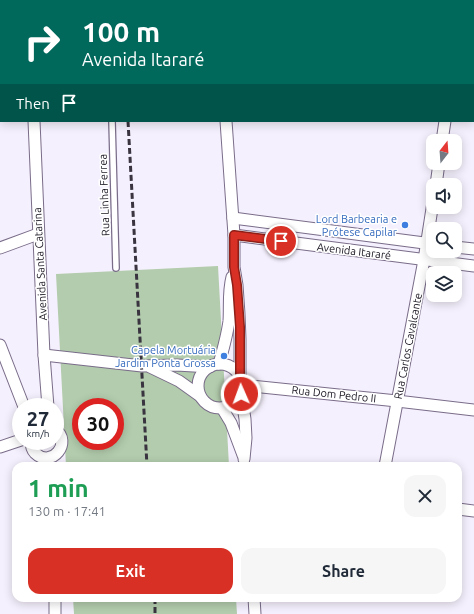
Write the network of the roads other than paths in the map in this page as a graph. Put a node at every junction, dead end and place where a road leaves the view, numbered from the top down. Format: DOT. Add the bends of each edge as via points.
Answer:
graph roads {
  1 [pos="34,122"];
  2 [pos="112,122"];
  3 [pos="226,122"];
  4 [pos="445,122"];
  5 [pos="443,134"];
  6 [pos="232,218"];
  7 [pos="38,234"];
  8 [pos="234,235"];
  9 [pos="426,243"];
  10 [pos="0,248"];
  11 [pos="462,248"];
  12 [pos="474,249"];
  13 [pos="426,255"];
  14 [pos="424,260"];
  15 [pos="474,266"];
  16 [pos="234,267"];
  17 [pos="116,268"];
  18 [pos="0,345"];
  19 [pos="44,355"];
  20 [pos="214,365"];
  21 [pos="148,366"];
  22 [pos="241,385"];
  23 [pos="200,396"];
  24 [pos="21,398"];
  25 [pos="47,398"];
  26 [pos="397,401"];
  27 [pos="222,408"];
  28 [pos="474,410"];
  29 [pos="12,443"];
  30 [pos="0,447"];
  31 [pos="33,450"];
  32 [pos="60,450"];
  33 [pos="57,454"];
  34 [pos="40,461"];
  35 [pos="57,462"];
  36 [pos="245,462"];
  37 [pos="245,462"];
  38 [pos="386,462"];
  39 [pos="462,510"];
  40 [pos="474,511"];
  41 [pos="55,602"];
  42 [pos="254,602"];
  43 [pos="56,614"];
  44 [pos="255,614"];
  1 -- 7 [label="street, Avenida Santa Catarina"];
  2 -- 17 [label="lane, Rua Linha Ferrea"];
  3 -- 6 [label="street"];
  4 -- 5 [label="street"];
  6 -- 8 [label="street"];
  6 -- 9 [label="street, Avenida Itararé"];
  7 -- 10 [label="street"];
  7 -- 19 [label="street, Avenida Santa Catarina"];
  8 -- 14 [label="street, Avenida Itararé"];
  8 -- 16 [label="street"];
  11 -- 12 [label="street"];
  13 -- 14 [label="street, Rua Carlos Cavalcante"];
  14 -- 15 [label="street, Avenida Itararé"];
  14 -- 26 [label="street, Rua Carlos Cavalcante"];
  16 -- 20 [label="street" via="230,284 227,336"];
  16 -- 22 [label="street" via="239,314"];
  18 -- 24 [label="street"];
  19 -- 21 [label="street"];
  19 -- 25 [label="street, Avenida Santa Catarina"];
  20 -- 21 [label="street"];
  20 -- 22 [label="street" via="227,365 235,370"];
  20 -- 23 [label="street" via="199,379"];
  21 -- 23 [label="street" via="179,381"];
  22 -- 26 [label="street, Rua Dom Pedro II"];
  22 -- 27 [label="street" via="236,401"];
  22 -- 36 [label="street" via="246,438"];
  23 -- 27 [label="street" via="213,407"];
  26 -- 28 [label="street, Rua Dom Pedro II"];
  26 -- 38 [label="street, Rua Carlos Cavalcante"];
  27 -- 37 [label="street" via="231,423"];
  29 -- 30 [label="street"];
  31 -- 34 [label="street"];
  32 -- 33 [label="street"];
  33 -- 34 [label="street"];
  33 -- 35 [label="street"];
  39 -- 40 [label="street"];
  41 -- 43 [label="street"];
  42 -- 44 [label="street"];
}
